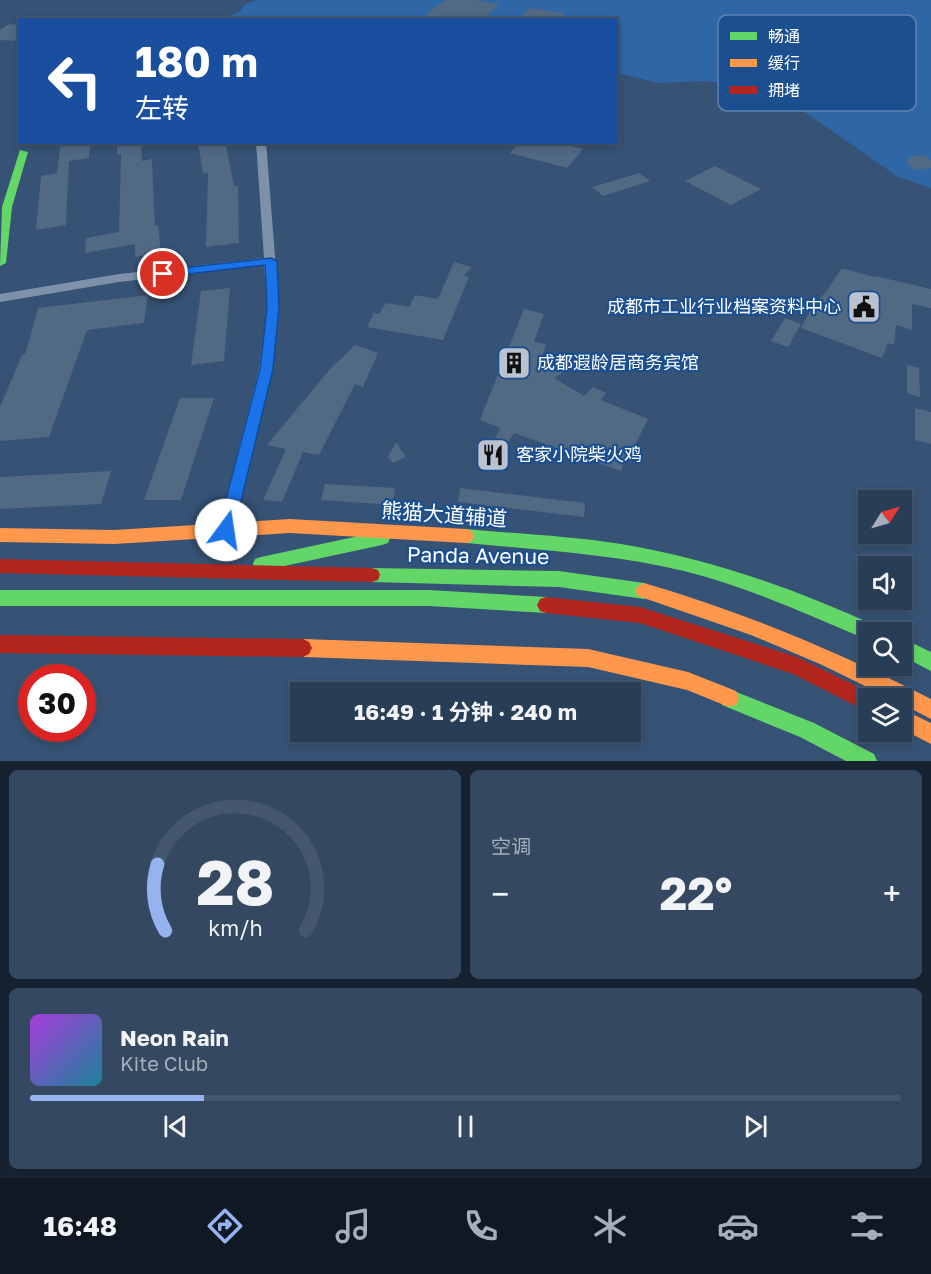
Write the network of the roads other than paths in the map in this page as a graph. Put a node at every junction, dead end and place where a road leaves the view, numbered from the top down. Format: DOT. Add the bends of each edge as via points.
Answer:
graph roads {
  1 [pos="261,144"];
  2 [pos="23,152"];
  3 [pos="271,261"];
  4 [pos="0,263"];
  5 [pos="0,298"];
  6 [pos="226,530"];
  7 [pos="408,532"];
  8 [pos="0,535"];
  9 [pos="0,566"];
  10 [pos="230,570"];
  11 [pos="0,598"];
  12 [pos="858,626"];
  13 [pos="0,644"];
  14 [pos="912,652"];
  15 [pos="931,662"];
  16 [pos="858,697"];
  17 [pos="931,708"];
  18 [pos="912,724"];
  19 [pos="931,734"];
  20 [pos="867,761"];
  1 -- 3 [label="street"];
  2 -- 4 [label="street" via="2,231"];
  3 -- 5 [label="street"];
  3 -- 6 [label="street" via="273,307 266,369"];
  6 -- 7 [label="street, 熊猫大道辅道" via="290,526"];
  6 -- 8 [label="street, 熊猫大道辅道" via="114,537"];
  7 -- 10 [label="street"];
  7 -- 12 [label="street, 熊猫大道辅道" via="620,551 702,568 816,606"];
  9 -- 10 [label="street, Panda Avenue"];
  10 -- 17 [label="street, Panda Avenue" via="559,579 643,591 723,617 852,668"];
  11 -- 16 [label="street" via="429,598 585,608 640,615 797,666"];
  13 -- 20 [label="street" via="334,648 588,658 688,681 807,730"];
  14 -- 15 [label="street"];
  18 -- 19 [label="street"];
}
